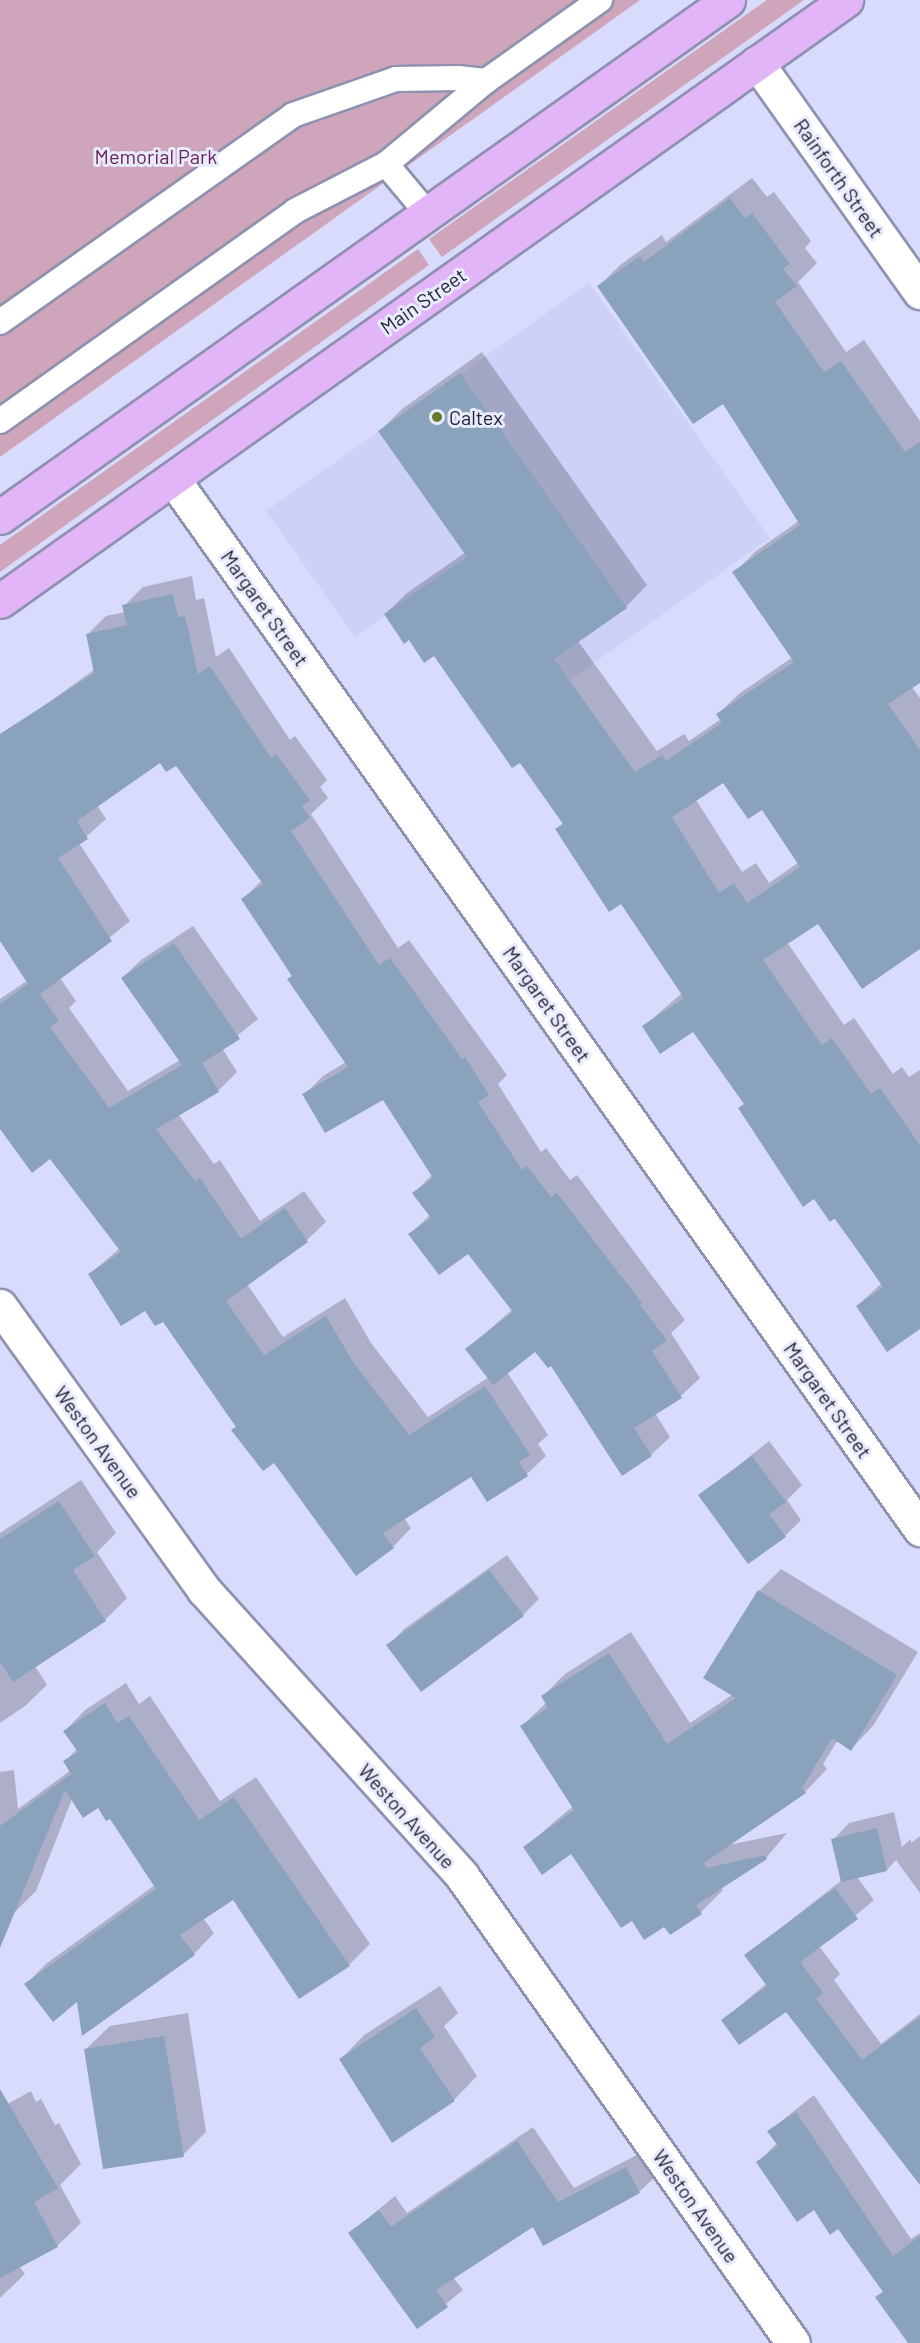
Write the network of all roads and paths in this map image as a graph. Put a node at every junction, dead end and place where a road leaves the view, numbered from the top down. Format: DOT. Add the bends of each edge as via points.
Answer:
graph roads {
  1 [pos="600,0"];
  2 [pos="728,0"];
  3 [pos="846,0"];
  4 [pos="757,63"];
  5 [pos="486,81"];
  6 [pos="386,164"];
  7 [pos="427,213"];
  8 [pos="920,292"];
  9 [pos="0,322"];
  10 [pos="0,421"];
  11 [pos="173,479"];
  12 [pos="0,517"];
  13 [pos="0,601"];
  14 [pos="0,1306"];
  15 [pos="920,1529"];
  16 [pos="793,2343"];
  1 -- 5 [label="lane"];
  2 -- 7 [label="highway"];
  3 -- 4 [label="highway, Main Street"];
  4 -- 8 [label="street, Rainforth Street"];
  4 -- 11 [label="highway, Main Street"];
  5 -- 6 [label="lane"];
  5 -- 9 [label="lane" via="396,79 293,116"];
  6 -- 7 [label="lane"];
  6 -- 10 [label="lane" via="295,211"];
  7 -- 12 [label="highway"];
  11 -- 13 [label="highway, Main Street"];
  11 -- 15 [label="street, Margaret Street"];
  14 -- 16 [label="street, Weston Avenue" via="204,1590 462,1876"];
}
